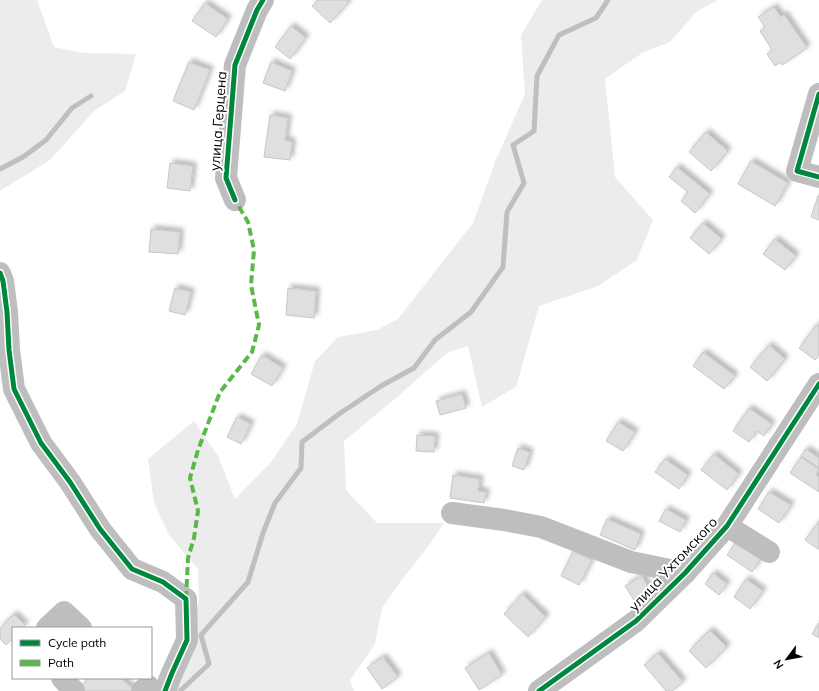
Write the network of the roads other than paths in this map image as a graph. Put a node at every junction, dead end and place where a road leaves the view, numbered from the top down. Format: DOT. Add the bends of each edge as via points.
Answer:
graph roads {
  1 [pos="263,0"];
  2 [pos="819,94"];
  3 [pos="819,177"];
  4 [pos="235,200"];
  5 [pos="0,273"];
  6 [pos="819,384"];
  7 [pos="452,513"];
  8 [pos="727,526"];
  9 [pos="769,552"];
  10 [pos="685,573"];
  11 [pos="48,627"];
  12 [pos="79,627"];
  13 [pos="63,679"];
  14 [pos="151,689"];
  15 [pos="74,691"];
  16 [pos="539,691"];
  1 -- 4 [label="street, улица Герцена" via="235,64 226,178"];
  2 -- 3 [label="street" via="797,171"];
  5 -- 14 [label="street" via="7,312 14,389 41,443 100,529 132,569 163,582 186,599 187,640 172,673"];
  6 -- 8 [label="street, улица Ухтомского"];
  7 -- 10 [label="street" via="541,527 631,562"];
  8 -- 9 [label="street"];
  8 -- 10 [label="street, улица Ухтомского"];
  10 -- 16 [label="street, улица Ухтомского" via="636,622"];
  11 -- 12 [label="street" via="64,612"];
  13 -- 15 [label="street"];
}
